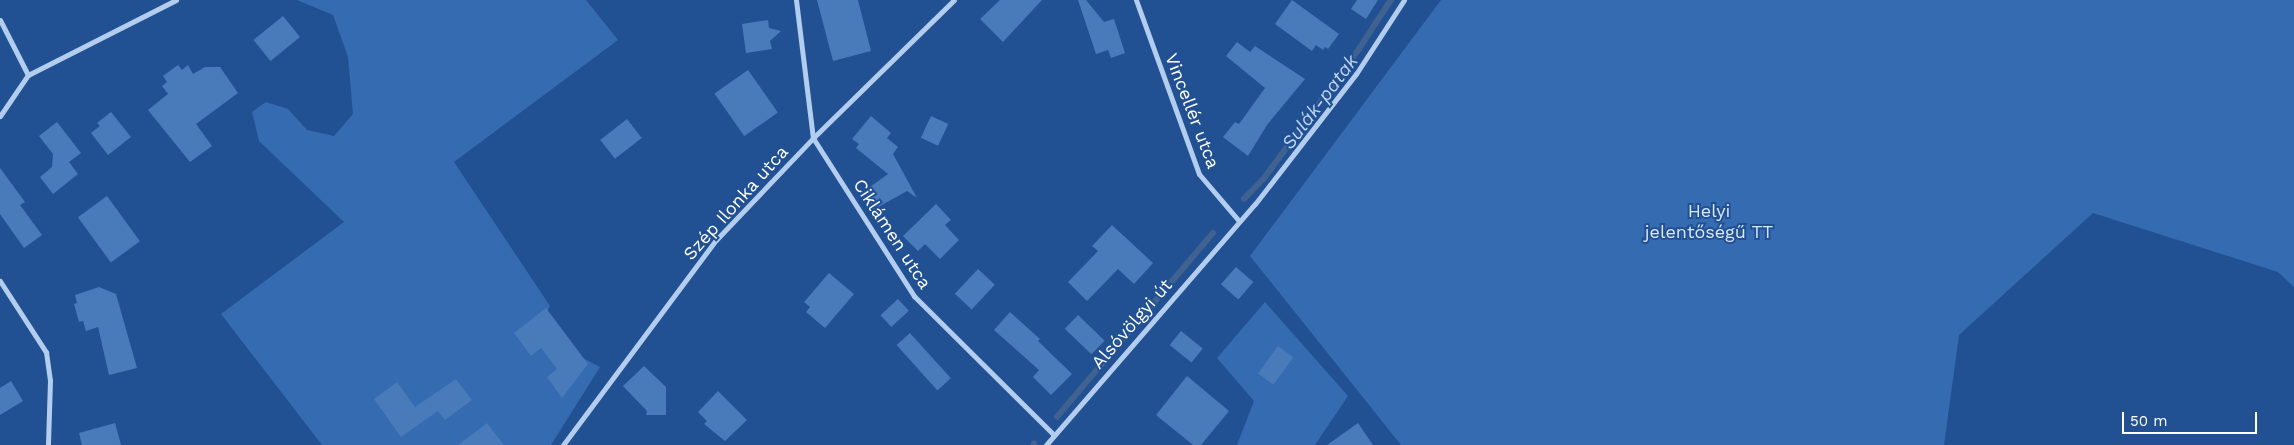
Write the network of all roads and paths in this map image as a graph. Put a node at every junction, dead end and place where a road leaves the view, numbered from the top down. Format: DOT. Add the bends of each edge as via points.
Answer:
graph roads {
  1 [pos="176,0"];
  2 [pos="796,0"];
  3 [pos="954,0"];
  4 [pos="1136,0"];
  5 [pos="1404,0"];
  6 [pos="0,20"];
  7 [pos="28,75"];
  8 [pos="0,116"];
  9 [pos="813,138"];
  10 [pos="1240,221"];
  11 [pos="0,282"];
  12 [pos="1054,435"];
  13 [pos="48,445"];
  14 [pos="563,445"];
  15 [pos="1046,445"];
  1 -- 7 [label="street"];
  2 -- 9 [label="street, Ciklámen utca"];
  3 -- 9 [label="street, Szép Ilonka utca"];
  4 -- 10 [label="street, Vincellér utca" via="1199,174"];
  5 -- 10 [label="street, Alsóvölgyi út" via="1356,74"];
  6 -- 7 [label="street"];
  7 -- 8 [label="street"];
  9 -- 12 [label="street, Ciklámen utca" via="914,296"];
  9 -- 14 [label="street, Szép Ilonka utca" via="716,240"];
  10 -- 12 [label="street, Alsóvölgyi út"];
  11 -- 13 [label="street" via="46,352 50,380"];
  12 -- 15 [label="street, Alsóvölgyi út"];
}
